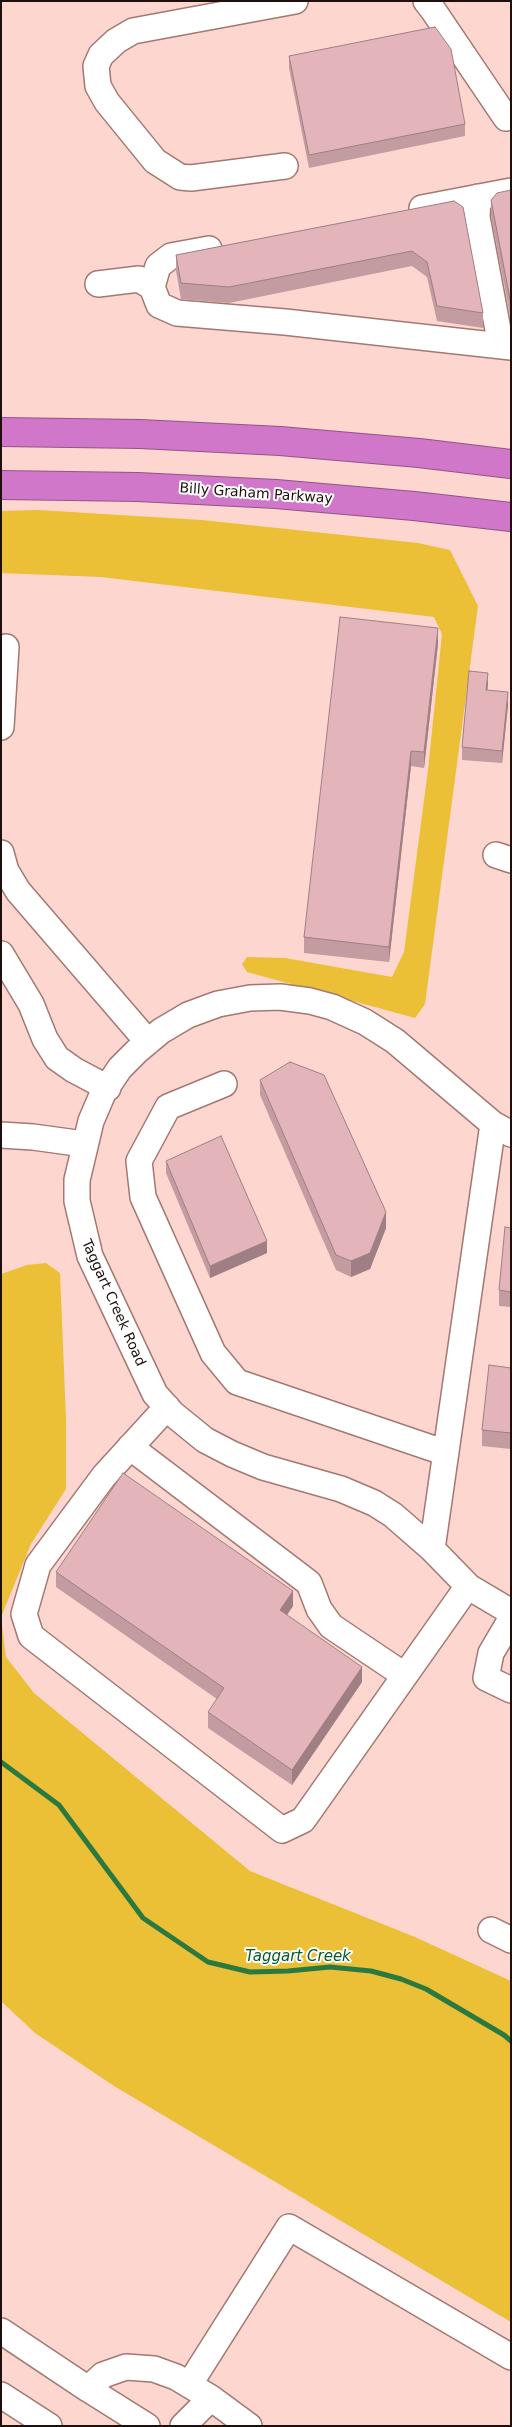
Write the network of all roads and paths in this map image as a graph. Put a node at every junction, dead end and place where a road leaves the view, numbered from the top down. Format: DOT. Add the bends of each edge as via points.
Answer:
graph roads {
  1 [pos="295,1"];
  2 [pos="426,1"];
  3 [pos="511,117"];
  4 [pos="285,166"];
  5 [pos="511,191"];
  6 [pos="478,197"];
  7 [pos="402,212"];
  8 [pos="229,245"];
  9 [pos="98,284"];
  10 [pos="152,287"];
  11 [pos="506,346"];
  12 [pos="1,432"];
  13 [pos="511,464"];
  14 [pos="1,485"];
  15 [pos="511,517"];
  16 [pos="6,647"];
  17 [pos="1,727"];
  18 [pos="1,853"];
  19 [pos="1,954"];
  20 [pos="148,1042"];
  21 [pos="224,1084"];
  22 [pos="108,1088"];
  23 [pos="502,1129"];
  24 [pos="1,1135"];
  25 [pos="84,1144"];
  26 [pos="166,1407"];
  27 [pos="130,1448"];
  28 [pos="446,1453"];
  29 [pos="432,1549"];
  30 [pos="468,1586"];
  31 [pos="511,1612"];
  32 [pos="511,1620"];
  33 [pos="404,1675"];
  34 [pos="511,1690"];
  35 [pos="1,2331"];
  36 [pos="511,2357"];
  37 [pos="189,2385"];
  38 [pos="88,2389"];
  39 [pos="211,2398"];
  40 [pos="3,2401"];
  41 [pos="49,2426"];
  42 [pos="147,2426"];
  43 [pos="183,2426"];
  44 [pos="249,2426"];
  1 -- 4 [label="street" via="133,31 101,54 96,66 98,86 107,102 155,161 180,177"];
  2 -- 3 [label="street" via="506,118"];
  5 -- 6 [label="street"];
  6 -- 7 [label="street"];
  6 -- 11 [label="street" via="477,217"];
  8 -- 10 [label="street" via="171,256 158,266"];
  9 -- 10 [label="street" via="139,279"];
  10 -- 11 [label="street" via="159,305 177,314"];
  12 -- 13 [label="highway" via="280,441"];
  14 -- 15 [label="highway, Billy Graham Parkway" via="276,494"];
  16 -- 17 [label="street"];
  18 -- 20 [label="street" via="6,871 18,891"];
  19 -- 22 [label="street" via="31,1004 45,1039 57,1058"];
  20 -- 22 [label="street, Taggart Creek Road" via="120,1068"];
  20 -- 23 [label="street, Taggart Creek Road" via="188,1016 218,1004 280,997 310,1001 365,1022 395,1041"];
  21 -- 28 [label="street" via="168,1107 139,1161 143,1197 213,1353 237,1382"];
  22 -- 25 [label="street, Taggart Creek Road" via="91,1121"];
  23 -- 28 [label="street"];
  24 -- 25 [label="street" via="34,1136"];
  25 -- 26 [label="street, Taggart Creek Road" via="77,1180 77,1201 90,1256 151,1386"];
  26 -- 27 [label="street"];
  26 -- 29 [label="street, Taggart Creek Road" via="205,1440 232,1454 374,1503"];
  27 -- 33 [label="street" via="308,1583 330,1626"];
  27 -- 33 [label="street" via="104,1476 38,1565 24,1614 31,1636 282,1830 303,1820"];
  28 -- 29 [label="street"];
  29 -- 30 [label="street, Taggart Creek Road"];
  30 -- 31 [label="street, Taggart Creek Road"];
  30 -- 33 [label="street"];
  32 -- 34 [label="street" via="491,1653 486,1678"];
  35 -- 38 [label="street"];
  36 -- 37 [label="street" via="288,2227"];
  37 -- 38 [label="street" via="154,2369 126,2367 102,2375"];
  37 -- 39 [label="street"];
  38 -- 42 [label="street"];
  39 -- 43 [label="street"];
  39 -- 44 [label="street"];
  40 -- 41 [label="street"];
}
